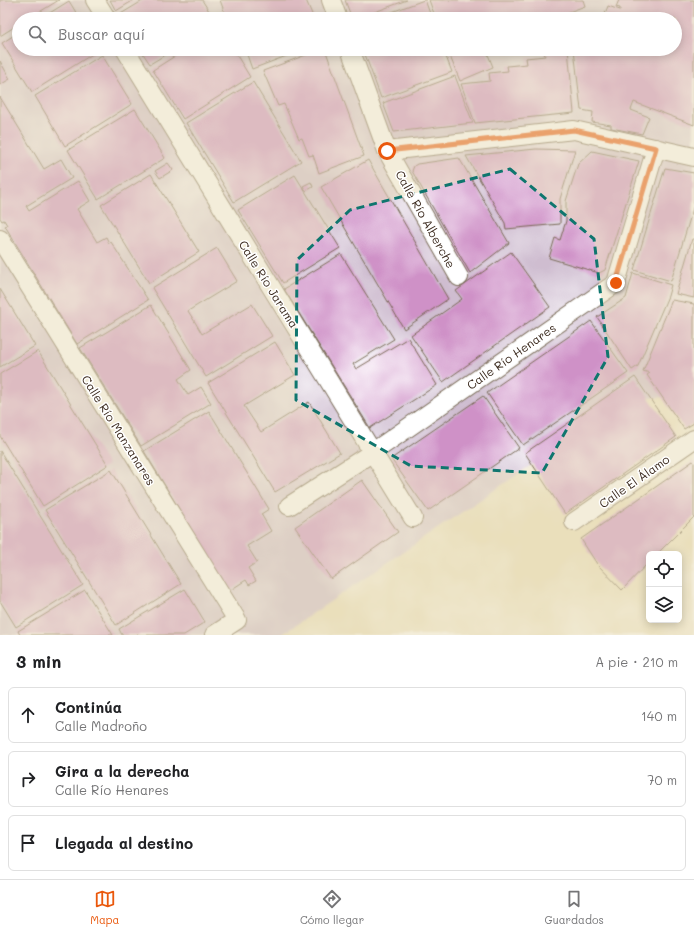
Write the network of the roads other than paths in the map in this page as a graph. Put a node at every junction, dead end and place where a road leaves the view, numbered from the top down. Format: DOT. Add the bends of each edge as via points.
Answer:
graph roads {
  1 [pos="95,0"];
  2 [pos="331,0"];
  3 [pos="103,12"];
  4 [pos="335,12"];
  5 [pos="129,56"];
  6 [pos="353,56"];
  7 [pos="656,148"];
  8 [pos="387,151"];
  9 [pos="694,157"];
  10 [pos="0,239"];
  11 [pos="459,277"];
  12 [pos="694,440"];
  13 [pos="373,452"];
  14 [pos="289,506"];
  15 [pos="413,518"];
  16 [pos="574,522"];
  17 [pos="214,635"];
  1 -- 3 [label="street"];
  2 -- 4 [label="street"];
  5 -- 13 [label="street, Calle Río Jarama"];
  6 -- 8 [label="street, Calle Río Alberche"];
  7 -- 8 [label="street" via="574,130"];
  7 -- 9 [label="street"];
  7 -- 13 [label="street, Calle Río Henares" via="616,283"];
  8 -- 11 [label="street, Calle Río Alberche"];
  10 -- 17 [label="street, Calle Río Manzanares" via="238,620"];
  12 -- 16 [label="street, Calle El Álamo"];
  13 -- 14 [label="street, Calle Río Henares"];
  13 -- 15 [label="street, Calle Río Jarama"];
}
